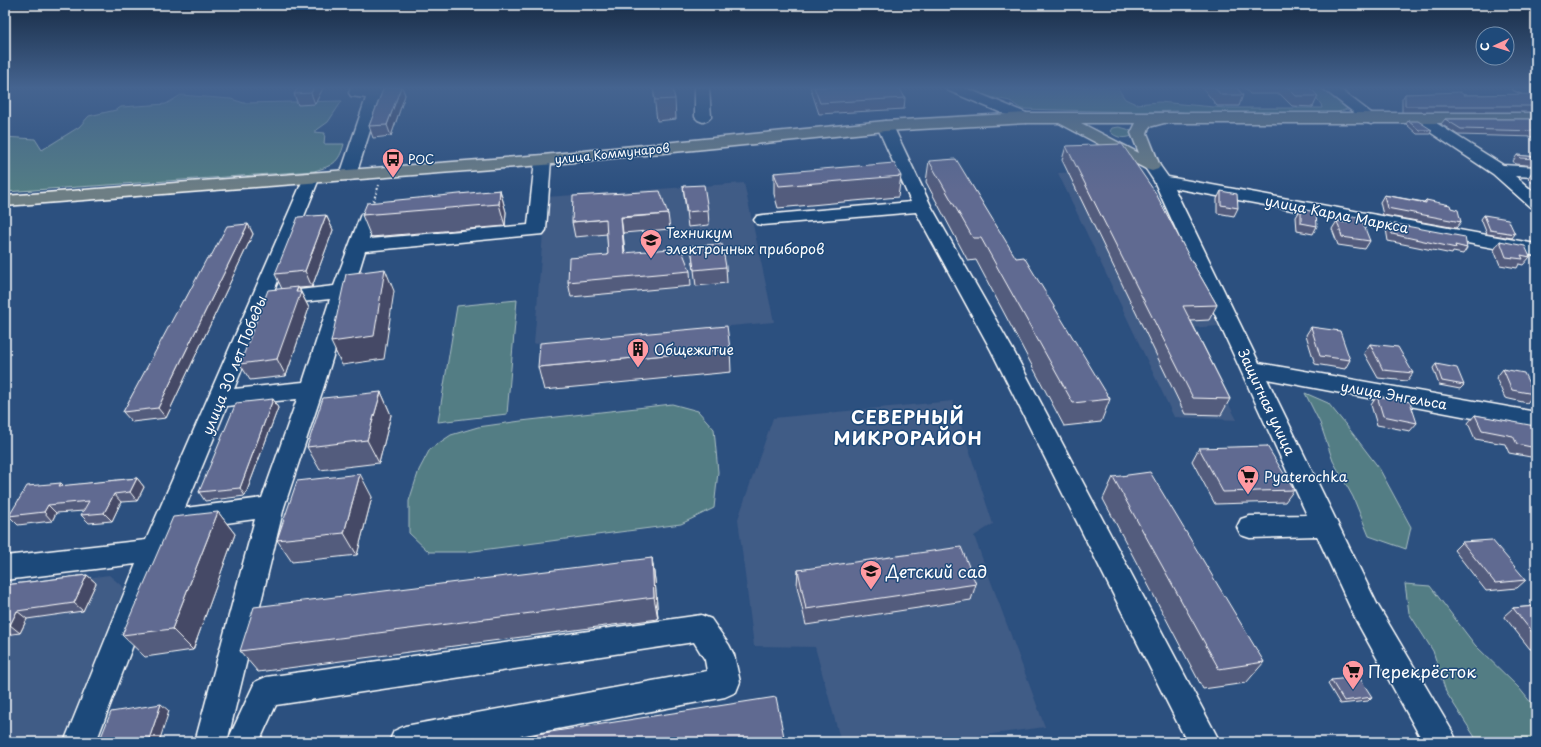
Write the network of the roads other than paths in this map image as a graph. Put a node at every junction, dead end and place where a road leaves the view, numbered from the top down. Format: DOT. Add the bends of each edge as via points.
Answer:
graph roads {
  1 [pos="365,122"];
  2 [pos="958,122"];
  3 [pos="1068,122"];
  4 [pos="1108,122"];
  5 [pos="1118,122"];
  6 [pos="1152,122"];
  7 [pos="1424,122"];
  8 [pos="885,126"];
  9 [pos="1139,133"];
  10 [pos="1116,147"];
  11 [pos="542,160"];
  12 [pos="1498,170"];
  13 [pos="1536,172"];
  14 [pos="1157,173"];
  15 [pos="348,175"];
  16 [pos="311,179"];
  17 [pos="5,201"];
  18 [pos="1536,203"];
  19 [pos="922,206"];
  20 [pos="367,218"];
  21 [pos="763,220"];
  22 [pos="358,246"];
  23 [pos="1536,250"];
  24 [pos="342,291"];
  25 [pos="260,301"];
  26 [pos="1252,369"];
  27 [pos="312,389"];
  28 [pos="220,399"];
  29 [pos="1536,421"];
  30 [pos="271,507"];
  31 [pos="169,520"];
  32 [pos="1326,525"];
  33 [pos="1250,526"];
  34 [pos="155,550"];
  35 [pos="5,568"];
  36 [pos="80,742"];
  37 [pos="211,742"];
  38 [pos="243,742"];
  39 [pos="405,742"];
  40 [pos="1204,742"];
  41 [pos="1441,742"];
  1 -- 15 [label="street"];
  2 -- 8 [label="main road, улица Коммунаров"];
  3 -- 10 [label="main road"];
  4 -- 10 [label="main road" via="1101,126 1101,130"];
  5 -- 9 [label="main road"];
  6 -- 9 [label="main road" via="1143,124"];
  7 -- 12 [label="street"];
  8 -- 11 [label="main road, улица Коммунаров"];
  8 -- 19 [label="street"];
  9 -- 14 [label="main road"];
  10 -- 14 [label="main road"];
  11 -- 15 [label="main road, улица Коммунаров"];
  11 -- 22 [label="street" via="537,230"];
  12 -- 13 [label="street"];
  12 -- 18 [label="street"];
  14 -- 23 [label="street, улица Карла Маркса"];
  14 -- 26 [label="street, Защитная улица"];
  15 -- 16 [label="main road, улица Коммунаров"];
  16 -- 17 [label="main road, улица Коммунаров"];
  16 -- 25 [label="street, улица 30 лет Победы"];
  19 -- 21 [label="street"];
  19 -- 40 [label="street" via="1002,350"];
  20 -- 22 [label="street"];
  22 -- 24 [label="street"];
  24 -- 25 [label="street"];
  24 -- 27 [label="street"];
  25 -- 28 [label="street, улица 30 лет Победы"];
  26 -- 29 [label="street, улица Энгельса"];
  26 -- 32 [label="street, Защитная улица"];
  27 -- 28 [label="street"];
  27 -- 30 [label="street"];
  28 -- 31 [label="street, улица 30 лет Победы"];
  30 -- 31 [label="street"];
  30 -- 37 [label="street"];
  31 -- 34 [label="street, улица 30 лет Победы"];
  32 -- 33 [label="street"];
  32 -- 41 [label="street, Защитная улица" via="1367,613"];
  34 -- 35 [label="street"];
  34 -- 36 [label="street, улица 30 лет Победы"];
  38 -- 39 [label="street" via="266,692 701,628 719,655 724,682"];
}
